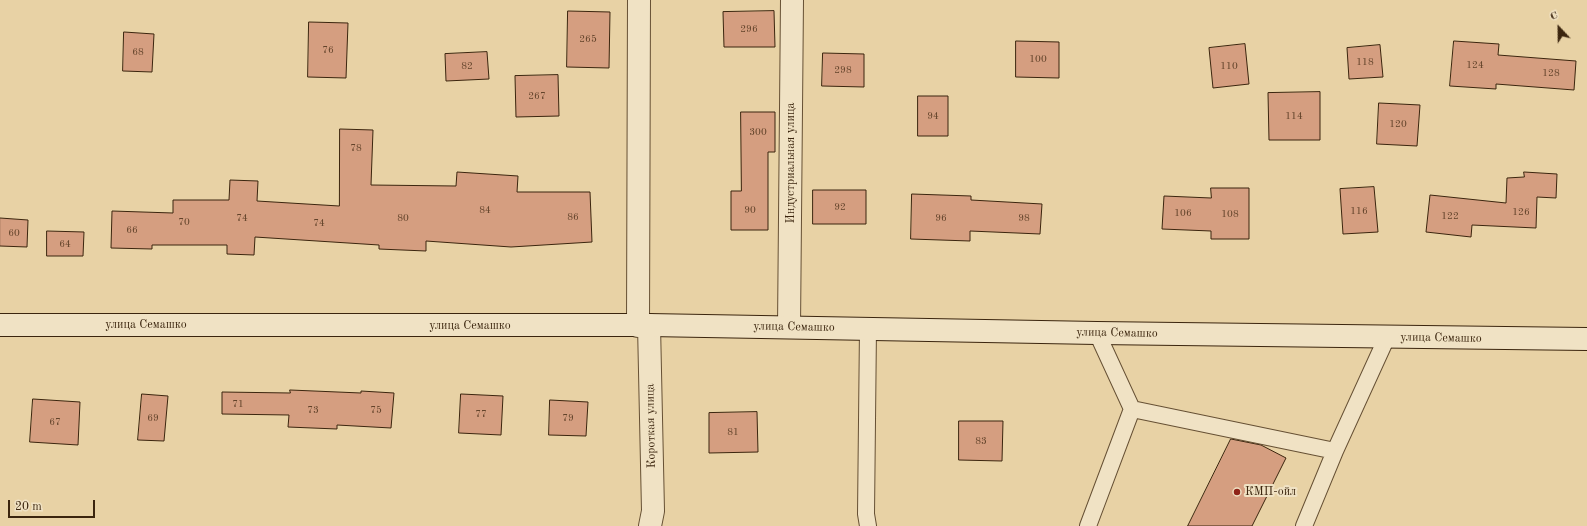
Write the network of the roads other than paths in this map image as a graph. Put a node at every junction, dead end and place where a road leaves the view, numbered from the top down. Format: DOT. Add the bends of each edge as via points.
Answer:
graph roads {
  1 [pos="639,0"];
  2 [pos="792,0"];
  3 [pos="0,325"];
  4 [pos="643,326"];
  5 [pos="789,327"];
  6 [pos="868,328"];
  7 [pos="1098,333"];
  8 [pos="1386,337"];
  9 [pos="1587,339"];
  10 [pos="1132,409"];
  11 [pos="1335,451"];
  12 [pos="650,526"];
  13 [pos="868,526"];
  14 [pos="1088,526"];
  15 [pos="1304,526"];
  1 -- 4 [label="main road"];
  2 -- 5 [label="main road, Индустриальная улица"];
  3 -- 4 [label="main road, улица Семашко"];
  4 -- 5 [label="main road, улица Семашко"];
  4 -- 12 [label="main road, Короткая улица" via="653,511"];
  5 -- 6 [label="main road, улица Семашко"];
  6 -- 7 [label="main road, улица Семашко"];
  6 -- 13 [label="lane"];
  7 -- 8 [label="main road, улица Семашко"];
  7 -- 10 [label="lane"];
  8 -- 9 [label="main road, улица Семашко"];
  8 -- 11 [label="lane"];
  10 -- 11 [label="lane"];
  10 -- 14 [label="lane"];
  11 -- 15 [label="lane"];
}
